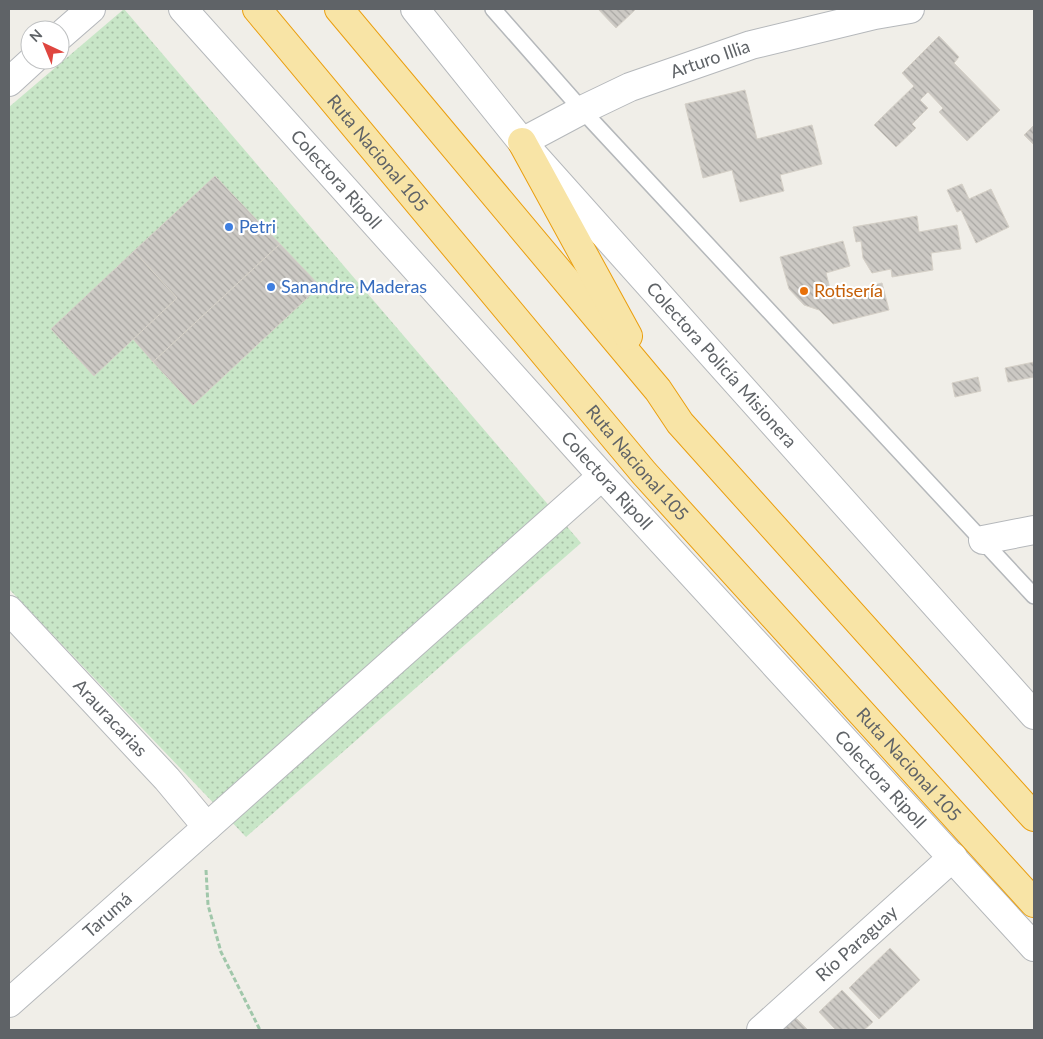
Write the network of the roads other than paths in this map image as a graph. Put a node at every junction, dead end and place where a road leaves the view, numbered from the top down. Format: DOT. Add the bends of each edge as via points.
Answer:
graph roads {
  1 [pos="91,9"];
  2 [pos="183,9"];
  3 [pos="257,9"];
  4 [pos="339,9"];
  5 [pos="415,9"];
  6 [pos="493,9"];
  7 [pos="910,9"];
  8 [pos="879,12"];
  9 [pos="70,27"];
  10 [pos="22,70"];
  11 [pos="9,82"];
  12 [pos="582,110"];
  13 [pos="522,142"];
  14 [pos="658,390"];
  15 [pos="602,476"];
  16 [pos="1034,530"];
  17 [pos="983,540"];
  18 [pos="1034,596"];
  19 [pos="9,610"];
  20 [pos="1034,715"];
  21 [pos="1034,817"];
  22 [pos="207,827"];
  23 [pos="953,857"];
  24 [pos="1034,903"];
  25 [pos="1034,947"];
  26 [pos="9,1003"];
  27 [pos="762,1030"];
  1 -- 9 [label="street"];
  2 -- 15 [label="street, Colectora Ripoll"];
  3 -- 24 [label="highway, Ruta Nacional 105" via="644,473"];
  4 -- 14 [label="highway"];
  5 -- 13 [label="street, Colectora Policía Misionera"];
  6 -- 12 [label="lane"];
  7 -- 8 [label="street, Arturo Illia"];
  8 -- 12 [label="street, Arturo Illia" via="750,45 630,87"];
  10 -- 11 [label="street"];
  12 -- 13 [label="street, Arturo Illia"];
  12 -- 17 [label="lane"];
  13 -- 14 [label="highway"];
  13 -- 20 [label="street, Colectora Policía Misionera"];
  14 -- 21 [label="highway" via="680,423"];
  15 -- 22 [label="street, Tarumá"];
  15 -- 23 [label="street, Colectora Ripoll"];
  16 -- 17 [label="street"];
  17 -- 18 [label="lane"];
  19 -- 22 [label="street, Arauracarias" via="167,779"];
  22 -- 26 [label="street, Tarumá"];
  23 -- 25 [label="street, Colectora Ripoll"];
  23 -- 27 [label="street, Río Paraguay"];
}
